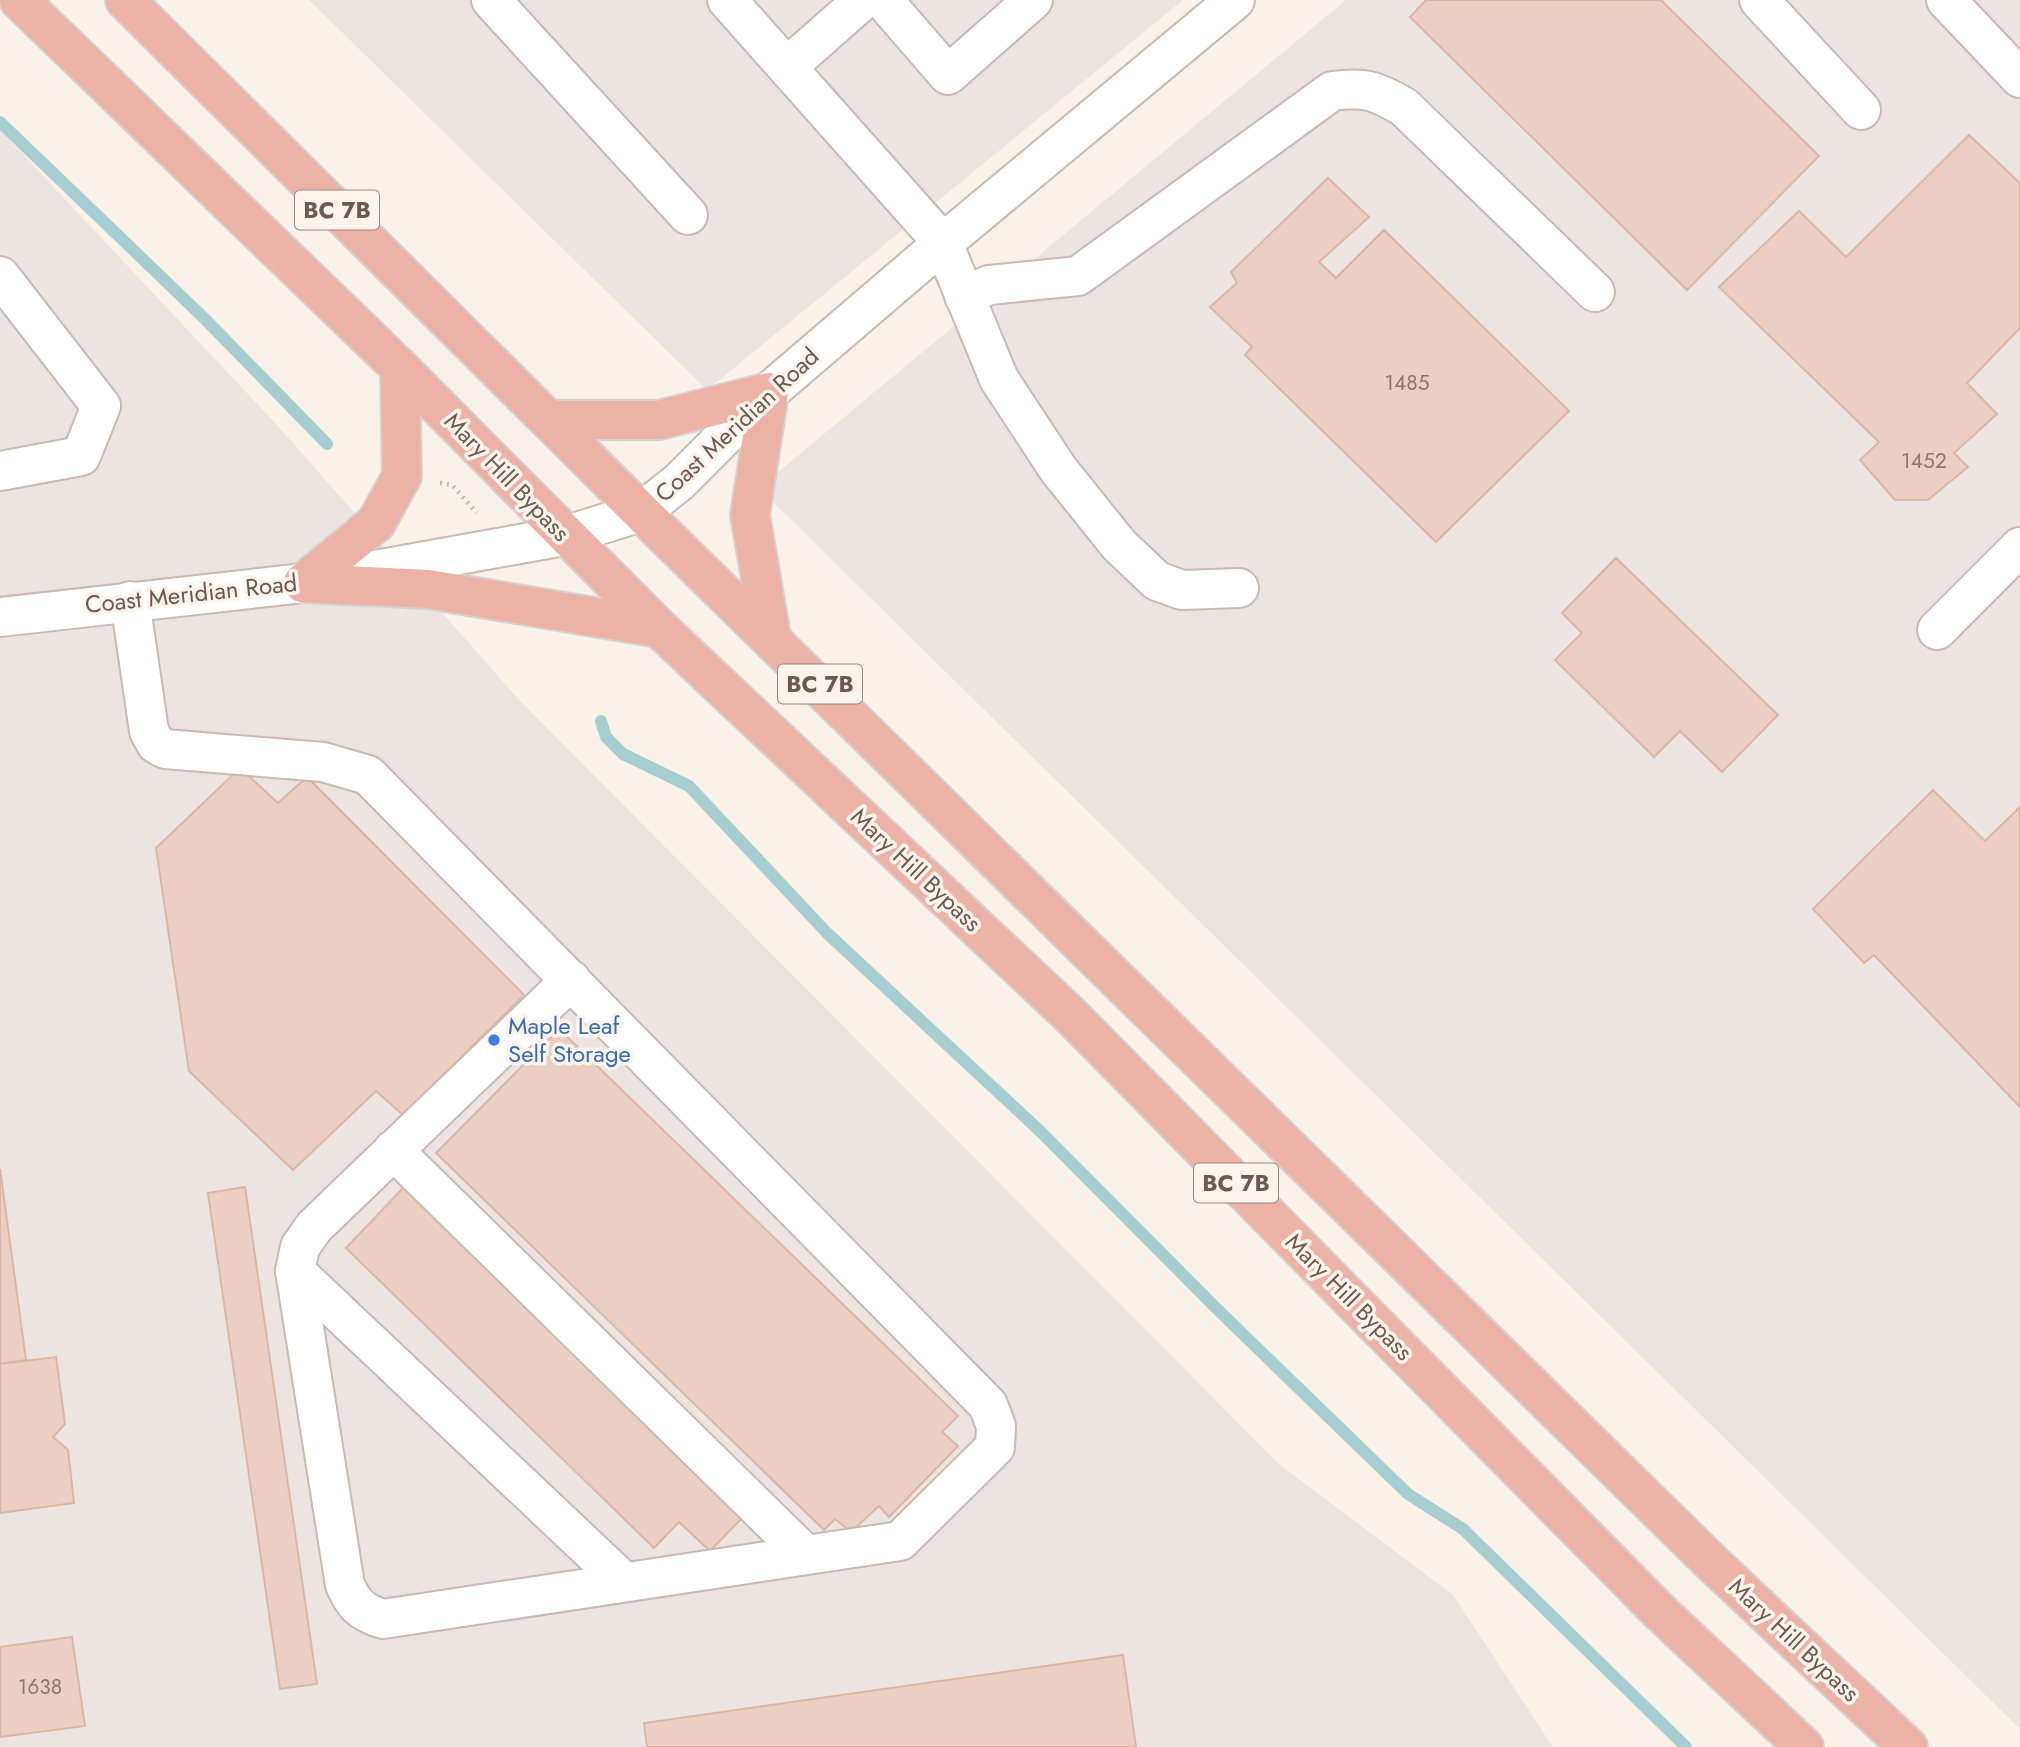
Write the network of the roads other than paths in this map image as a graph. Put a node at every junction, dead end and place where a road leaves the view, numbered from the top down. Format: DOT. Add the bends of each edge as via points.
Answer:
graph roads {
  1 [pos="19,0"];
  2 [pos="125,0"];
  3 [pos="492,0"];
  4 [pos="727,0"];
  5 [pos="863,0"];
  6 [pos="883,0"];
  7 [pos="1033,0"];
  8 [pos="1235,0"];
  9 [pos="1759,0"];
  10 [pos="1946,0"];
  11 [pos="787,67"];
  12 [pos="2020,78"];
  13 [pos="1861,110"];
  14 [pos="688,215"];
  15 [pos="943,243"];
  16 [pos="0,276"];
  17 [pos="1595,292"];
  18 [pos="964,296"];
  19 [pos="400,368"];
  20 [pos="769,392"];
  21 [pos="550,420"];
  22 [pos="0,471"];
  23 [pos="641,512"];
  24 [pos="564,536"];
  25 [pos="2020,547"];
  26 [pos="303,583"];
  27 [pos="1239,588"];
  28 [pos="130,601"];
  29 [pos="0,617"];
  30 [pos="659,628"];
  31 [pos="1937,630"];
  32 [pos="771,636"];
  33 [pos="571,980"];
  34 [pos="393,1150"];
  35 [pos="295,1271"];
  36 [pos="806,1555"];
  37 [pos="624,1582"];
  38 [pos="1804,1747"];
  39 [pos="1908,1747"];
  1 -- 19 [label="highway, Mary Hill Bypass / BC 7B"];
  2 -- 21 [label="highway, Mary Hill Bypass / BC 7B"];
  3 -- 14 [label="street"];
  4 -- 11 [label="street"];
  5 -- 11 [label="street"];
  6 -- 7 [label="street" via="948,75"];
  8 -- 15 [label="street, Coast Meridian Road"];
  9 -- 13 [label="street"];
  10 -- 12 [label="street"];
  11 -- 15 [label="street"];
  15 -- 18 [label="street"];
  15 -- 20 [label="street, Coast Meridian Road"];
  16 -- 22 [label="street" via="102,406 81,456"];
  17 -- 18 [label="street" via="1404,107 1374,90 1352,88 1332,91 1078,276 989,285"];
  18 -- 27 [label="street" via="999,379 1058,469 1119,545 1157,581 1182,590"];
  19 -- 24 [label="highway, Mary Hill Bypass / BC 7B"];
  19 -- 26 [label="highway" via="402,476 376,523"];
  20 -- 21 [label="highway" via="659,420"];
  20 -- 23 [label="street, Coast Meridian Road"];
  20 -- 32 [label="highway" via="750,515"];
  21 -- 23 [label="highway, Mary Hill Bypass / BC 7B"];
  23 -- 24 [label="street, Coast Meridian Road"];
  23 -- 32 [label="highway, Mary Hill Bypass / BC 7B"];
  24 -- 26 [label="street, Coast Meridian Road"];
  24 -- 30 [label="highway, Mary Hill Bypass / BC 7B"];
  25 -- 31 [label="street"];
  26 -- 28 [label="street, Coast Meridian Road"];
  26 -- 30 [label="highway" via="428,589"];
  28 -- 29 [label="street, Coast Meridian Road"];
  28 -- 33 [label="street" via="149,731 156,744 165,749 323,762 368,775"];
  30 -- 38 [label="highway, Mary Hill Bypass / BC 7B" via="1069,1014 1660,1612"];
  32 -- 39 [label="highway, Mary Hill Bypass / BC 7B" via="1712,1563"];
  33 -- 34 [label="street"];
  33 -- 36 [label="street" via="988,1405 996,1426 995,1447 900,1541"];
  34 -- 35 [label="street" via="314,1227 300,1247"];
  34 -- 36 [label="street"];
  35 -- 37 [label="street"];
  35 -- 37 [label="street" via="345,1585 353,1603 365,1614 383,1619"];
  36 -- 37 [label="street"];
}
